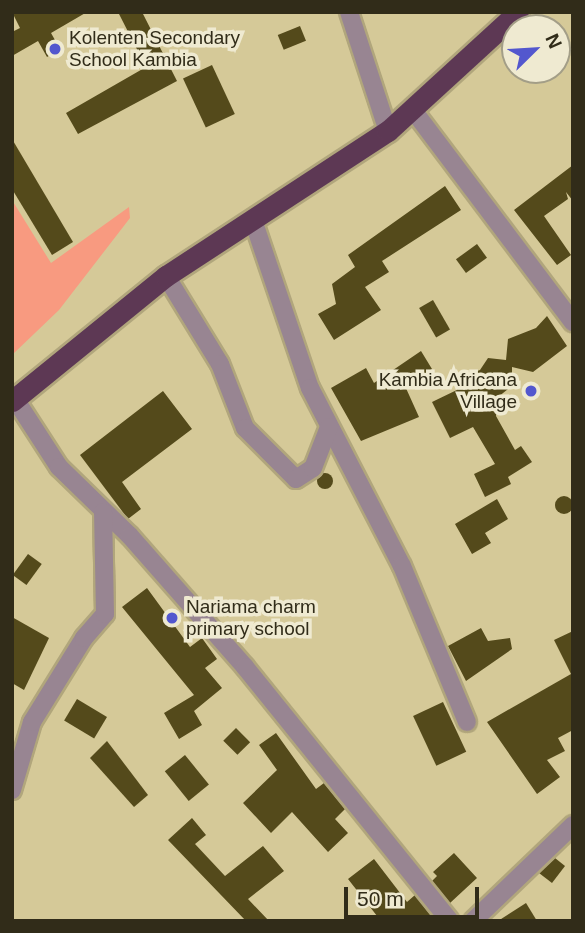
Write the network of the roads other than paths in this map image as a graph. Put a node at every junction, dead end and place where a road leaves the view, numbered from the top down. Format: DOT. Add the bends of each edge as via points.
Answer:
graph roads {
  1 [pos="349,12"];
  2 [pos="518,12"];
  3 [pos="413,110"];
  4 [pos="388,131"];
  5 [pos="253,220"];
  6 [pos="166,276"];
  7 [pos="573,322"];
  8 [pos="14,400"];
  9 [pos="329,427"];
  10 [pos="103,512"];
  11 [pos="467,722"];
  12 [pos="12,790"];
  13 [pos="573,825"];
  14 [pos="450,921"];
  15 [pos="473,921"];
  1 -- 4 [label="street"];
  2 -- 3 [label="highway"];
  3 -- 4 [label="highway"];
  3 -- 7 [label="street"];
  4 -- 5 [label="highway"];
  5 -- 6 [label="highway"];
  5 -- 9 [label="street"];
  6 -- 8 [label="highway"];
  6 -- 9 [label="street" via="220,364 246,428 296,479 313,468"];
  8 -- 10 [label="street" via="59,467"];
  9 -- 11 [label="street" via="401,566"];
  10 -- 12 [label="street" via="105,614 32,722"];
  10 -- 14 [label="street" via="130,536 245,667"];
  13 -- 15 [label="street"];
}
